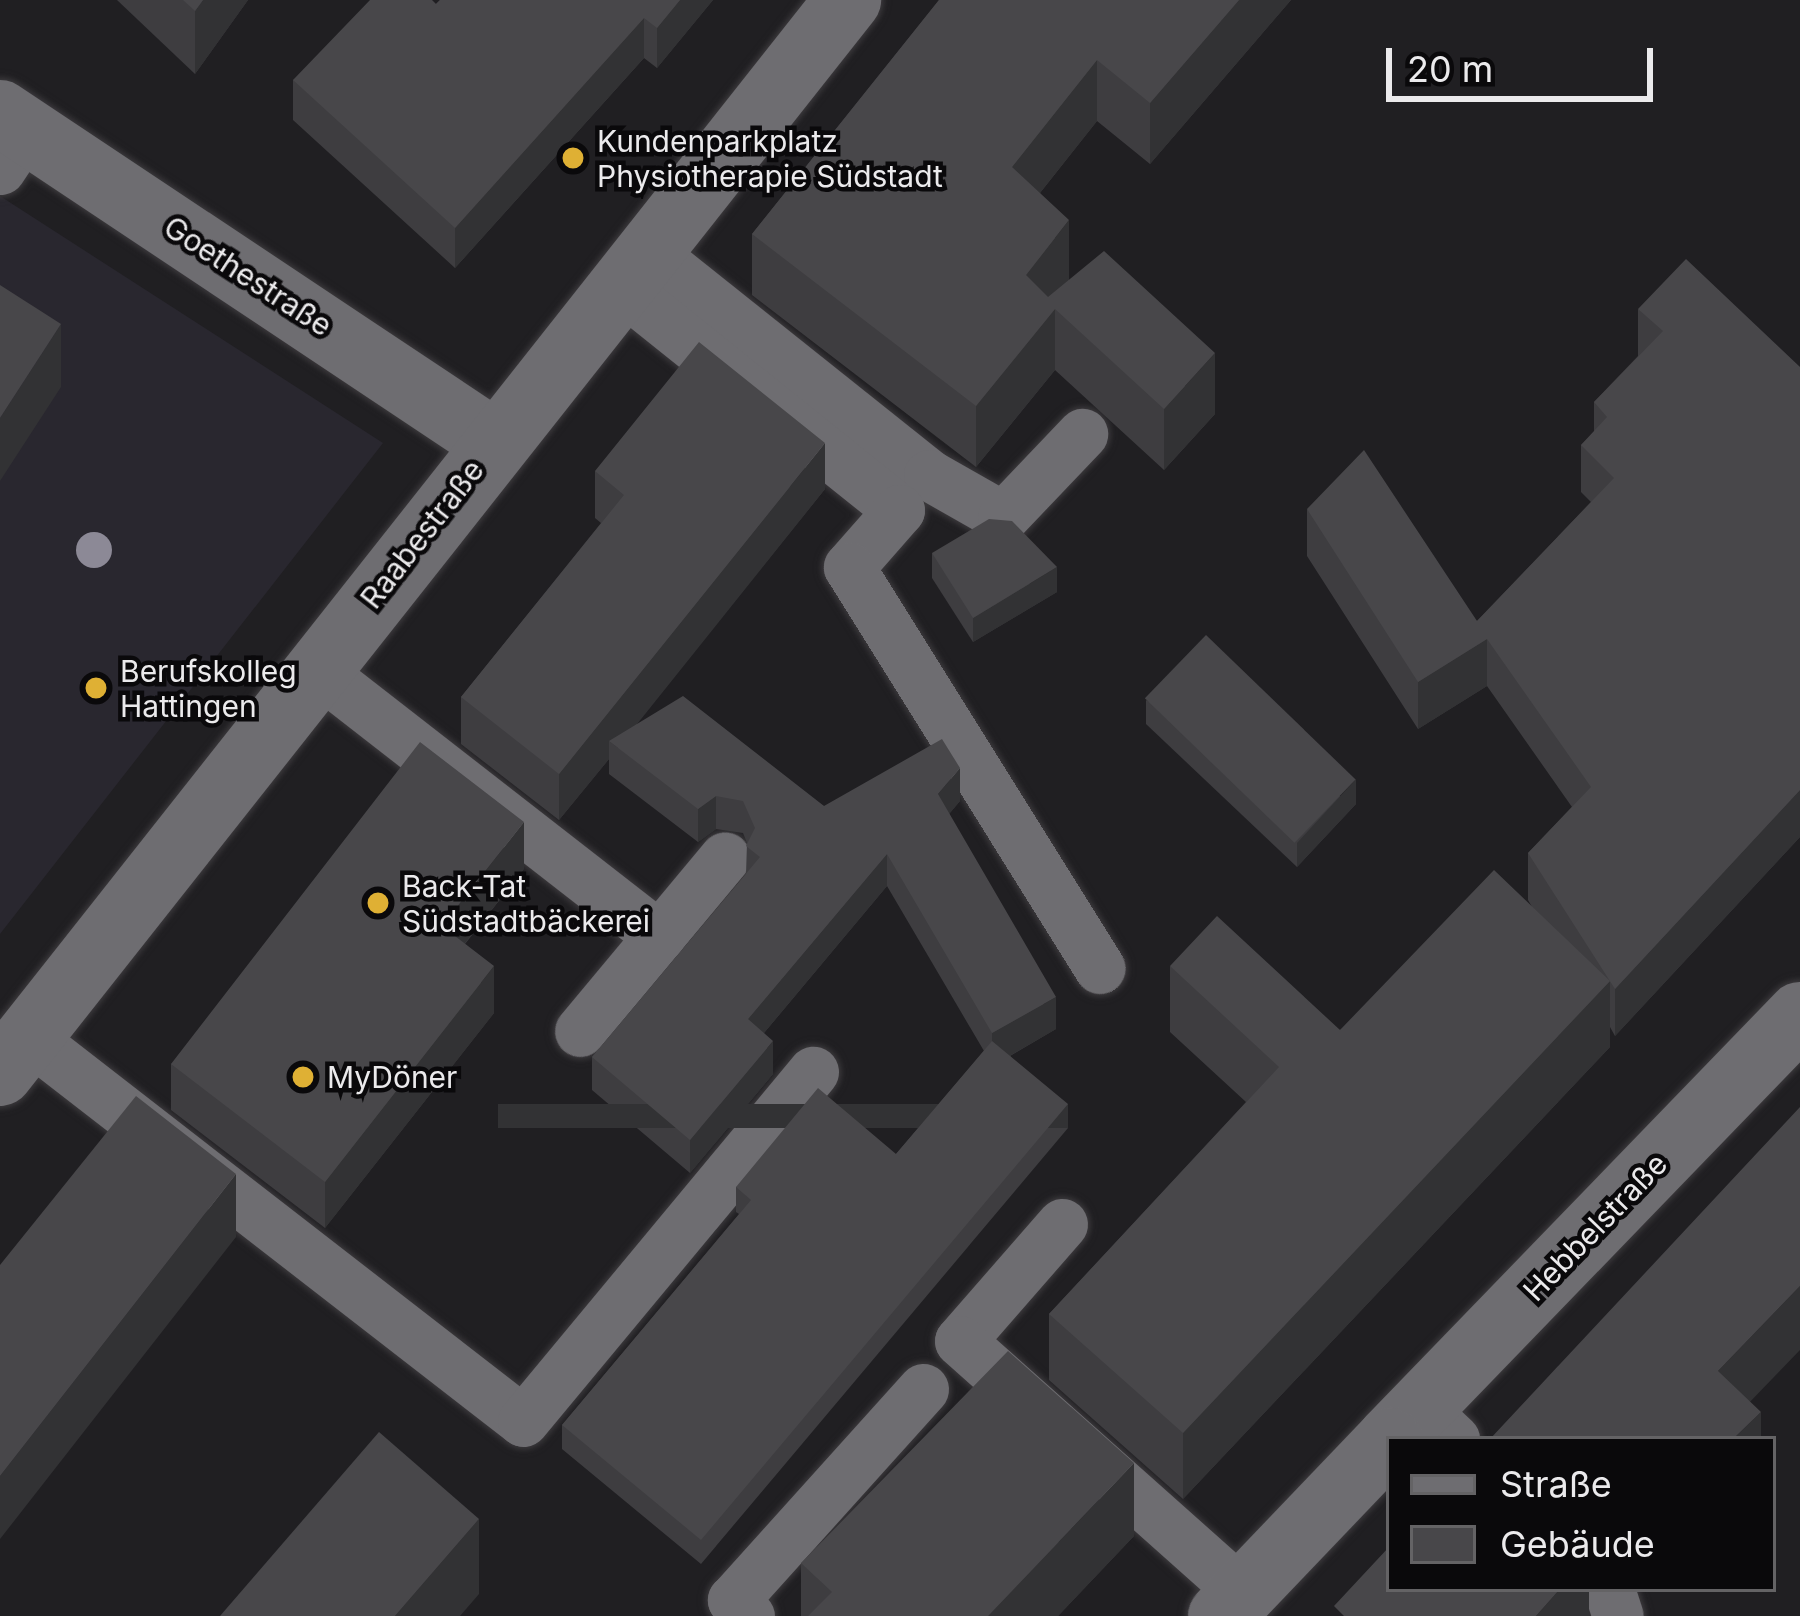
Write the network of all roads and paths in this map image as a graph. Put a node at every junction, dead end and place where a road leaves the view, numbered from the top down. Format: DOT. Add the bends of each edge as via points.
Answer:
graph roads {
  1 [pos="848,0"];
  2 [pos="8,137"];
  3 [pos="632,267"];
  4 [pos="1082,434"];
  5 [pos="494,442"];
  6 [pos="316,669"];
  7 [pos="725,857"];
  8 [pos="659,937"];
  9 [pos="1100,968"];
  10 [pos="1800,1015"];
  11 [pos="580,1031"];
  12 [pos="14,1055"];
  13 [pos="813,1072"];
  14 [pos="1061,1224"];
  15 [pos="923,1389"];
  16 [pos="1413,1431"];
  17 [pos="1386,1457"];
  18 [pos="1232,1605"];
  19 [pos="749,1616"];
  1 -- 3 [label="street, Raabestraße"];
  2 -- 5 [label="street, Goethestraße"];
  3 -- 4 [label="lane" via="929,475 1003,517"];
  3 -- 5 [label="street, Raabestraße"];
  3 -- 9 [label="lane" via="899,510 849,567"];
  5 -- 6 [label="street, Raabestraße"];
  6 -- 8 [label="lane"];
  6 -- 12 [label="street, Raabestraße"];
  7 -- 8 [label="lane"];
  8 -- 11 [label="lane"];
  10 -- 16 [label="street, Hebbelstraße"];
  12 -- 13 [label="lane" via="523,1420"];
  14 -- 18 [label="lane" via="960,1341"];
  15 -- 19 [label="lane" via="733,1600"];
  17 -- 18 [label="street, Hebbelstraße"];
}
